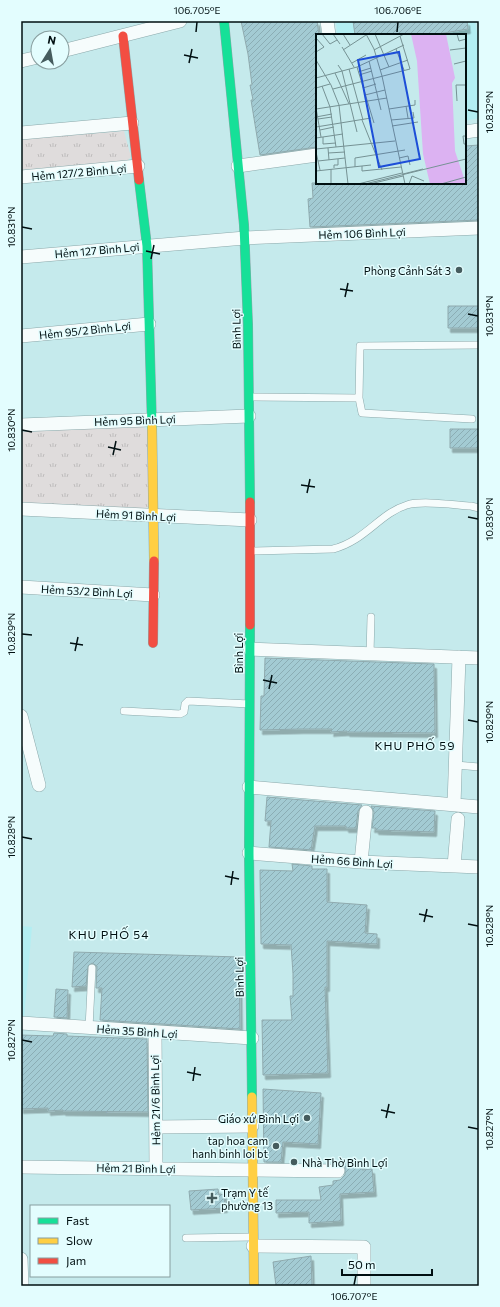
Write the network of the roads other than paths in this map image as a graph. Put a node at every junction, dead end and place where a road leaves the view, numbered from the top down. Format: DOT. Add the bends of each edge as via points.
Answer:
graph roads {
  1 [pos="180,21"];
  2 [pos="224,21"];
  3 [pos="327,21"];
  4 [pos="329,34"];
  5 [pos="123,36"];
  6 [pos="70,49"];
  7 [pos="132,123"];
  8 [pos="479,130"];
  9 [pos="466,132"];
  10 [pos="21,133"];
  11 [pos="316,155"];
  12 [pos="138,166"];
  13 [pos="238,166"];
  14 [pos="21,177"];
  15 [pos="479,228"];
  16 [pos="245,238"];
  17 [pos="147,246"];
  18 [pos="21,257"];
  19 [pos="149,324"];
  20 [pos="21,336"];
  21 [pos="479,345"];
  22 [pos="249,397"];
  23 [pos="359,398"];
  24 [pos="249,416"];
  25 [pos="152,419"];
  26 [pos="472,419"];
  27 [pos="21,425"];
  28 [pos="479,508"];
  29 [pos="21,509"];
  30 [pos="155,515"];
  31 [pos="250,520"];
  32 [pos="250,551"];
  33 [pos="21,587"];
  34 [pos="153,595"];
  35 [pos="371,617"];
  36 [pos="152,643"];
  37 [pos="250,649"];
  38 [pos="370,654"];
  39 [pos="459,657"];
  40 [pos="479,658"];
  41 [pos="250,704"];
  42 [pos="124,711"];
  43 [pos="21,716"];
  44 [pos="456,765"];
  45 [pos="479,767"];
  46 [pos="40,785"];
  47 [pos="249,787"];
  48 [pos="454,805"];
  49 [pos="479,807"];
  50 [pos="366,812"];
  51 [pos="458,819"];
  52 [pos="249,853"];
  53 [pos="361,862"];
  54 [pos="454,866"];
  55 [pos="479,867"];
  56 [pos="92,968"];
  57 [pos="21,1024"];
  58 [pos="89,1028"];
  59 [pos="155,1032"];
  60 [pos="252,1038"];
  61 [pos="252,1126"];
  62 [pos="156,1127"];
  63 [pos="21,1167"];
  64 [pos="156,1169"];
  65 [pos="252,1170"];
  66 [pos="338,1172"];
  67 [pos="186,1238"];
  68 [pos="253,1242"];
  69 [pos="21,1259"];
  70 [pos="22,1286"];
  71 [pos="254,1286"];
  72 [pos="364,1286"];
  1 -- 5 [label="street"];
  2 -- 13 [label="street, Bình Lợi"];
  3 -- 4 [label="street"];
  5 -- 6 [label="street"];
  5 -- 7 [label="street, Hẻm 127/2 Bình Lợi"];
  7 -- 10 [label="street"];
  7 -- 12 [label="street, Hẻm 127/2 Bình Lợi"];
  8 -- 9 [label="street"];
  11 -- 13 [label="street"];
  12 -- 14 [label="street, Hẻm 127/2 Bình Lợi"];
  12 -- 17 [label="street, Hẻm 127/2 Bình Lợi"];
  13 -- 16 [label="street, Bình Lợi"];
  15 -- 16 [label="street, Hẻm 106 Bình Lợi"];
  16 -- 17 [label="street, Hẻm 127 Bình Lợi"];
  16 -- 22 [label="street, Bình Lợi"];
  17 -- 18 [label="street, Hẻm 127 Bình Lợi"];
  17 -- 19 [label="street"];
  19 -- 20 [label="street, Hẻm 95/2 Bình Lợi"];
  19 -- 25 [label="street"];
  21 -- 23 [label="lane" via="360,346"];
  22 -- 23 [label="lane"];
  22 -- 24 [label="street, Bình Lợi"];
  23 -- 26 [label="lane" via="362,413"];
  24 -- 25 [label="street, Hẻm 95 Bình Lợi"];
  24 -- 31 [label="street, Bình Lợi"];
  25 -- 27 [label="street, Hẻm 95 Bình Lợi"];
  25 -- 30 [label="street"];
  28 -- 32 [label="lane" via="408,504 398,508 346,546 333,549"];
  29 -- 30 [label="street, Hẻm 91 Bình Lợi"];
  30 -- 31 [label="street, Hẻm 91 Bình Lợi"];
  30 -- 34 [label="street"];
  31 -- 32 [label="street, Bình Lợi"];
  32 -- 37 [label="street, Bình Lợi"];
  33 -- 34 [label="street, Hẻm 53/2 Bình Lợi"];
  34 -- 36 [label="street"];
  35 -- 38 [label="lane"];
  37 -- 38 [label="street"];
  37 -- 41 [label="street, Bình Lợi"];
  38 -- 39 [label="street"];
  39 -- 40 [label="street"];
  39 -- 44 [label="street"];
  41 -- 42 [label="lane" via="188,701 184,712 180,714"];
  41 -- 47 [label="street, Bình Lợi"];
  43 -- 46 [label="street"];
  44 -- 45 [label="lane"];
  44 -- 48 [label="street"];
  47 -- 48 [label="street"];
  47 -- 52 [label="street, Bình Lợi"];
  48 -- 49 [label="street"];
  50 -- 53 [label="street"];
  51 -- 54 [label="street"];
  52 -- 53 [label="street, Hẻm 66 Bình Lợi"];
  52 -- 60 [label="street, Bình Lợi"];
  53 -- 54 [label="street, Hẻm 66 Bình Lợi"];
  54 -- 55 [label="street, Hẻm 66 Bình Lợi"];
  56 -- 58 [label="lane"];
  57 -- 58 [label="street, Hẻm 35 Bình Lợi"];
  58 -- 59 [label="street, Hẻm 35 Bình Lợi"];
  59 -- 60 [label="street, Hẻm 35 Bình Lợi"];
  59 -- 62 [label="street, Hẻm 21/6 Bình Lợi"];
  60 -- 61 [label="street, Bình Lợi"];
  61 -- 62 [label="street"];
  61 -- 65 [label="street, Bình Lợi"];
  62 -- 64 [label="street, Hẻm 21/6 Bình Lợi"];
  63 -- 64 [label="street, Hẻm 21 Bình Lợi"];
  64 -- 65 [label="street, Hẻm 21 Bình Lợi"];
  65 -- 66 [label="street, Hẻm 21 Bình Lợi"];
  65 -- 68 [label="street, Bình Lợi"];
  67 -- 68 [label="lane"];
  68 -- 71 [label="street, Bình Lợi"];
  68 -- 72 [label="street" via="364,1247"];
  69 -- 70 [label="street"];
}
